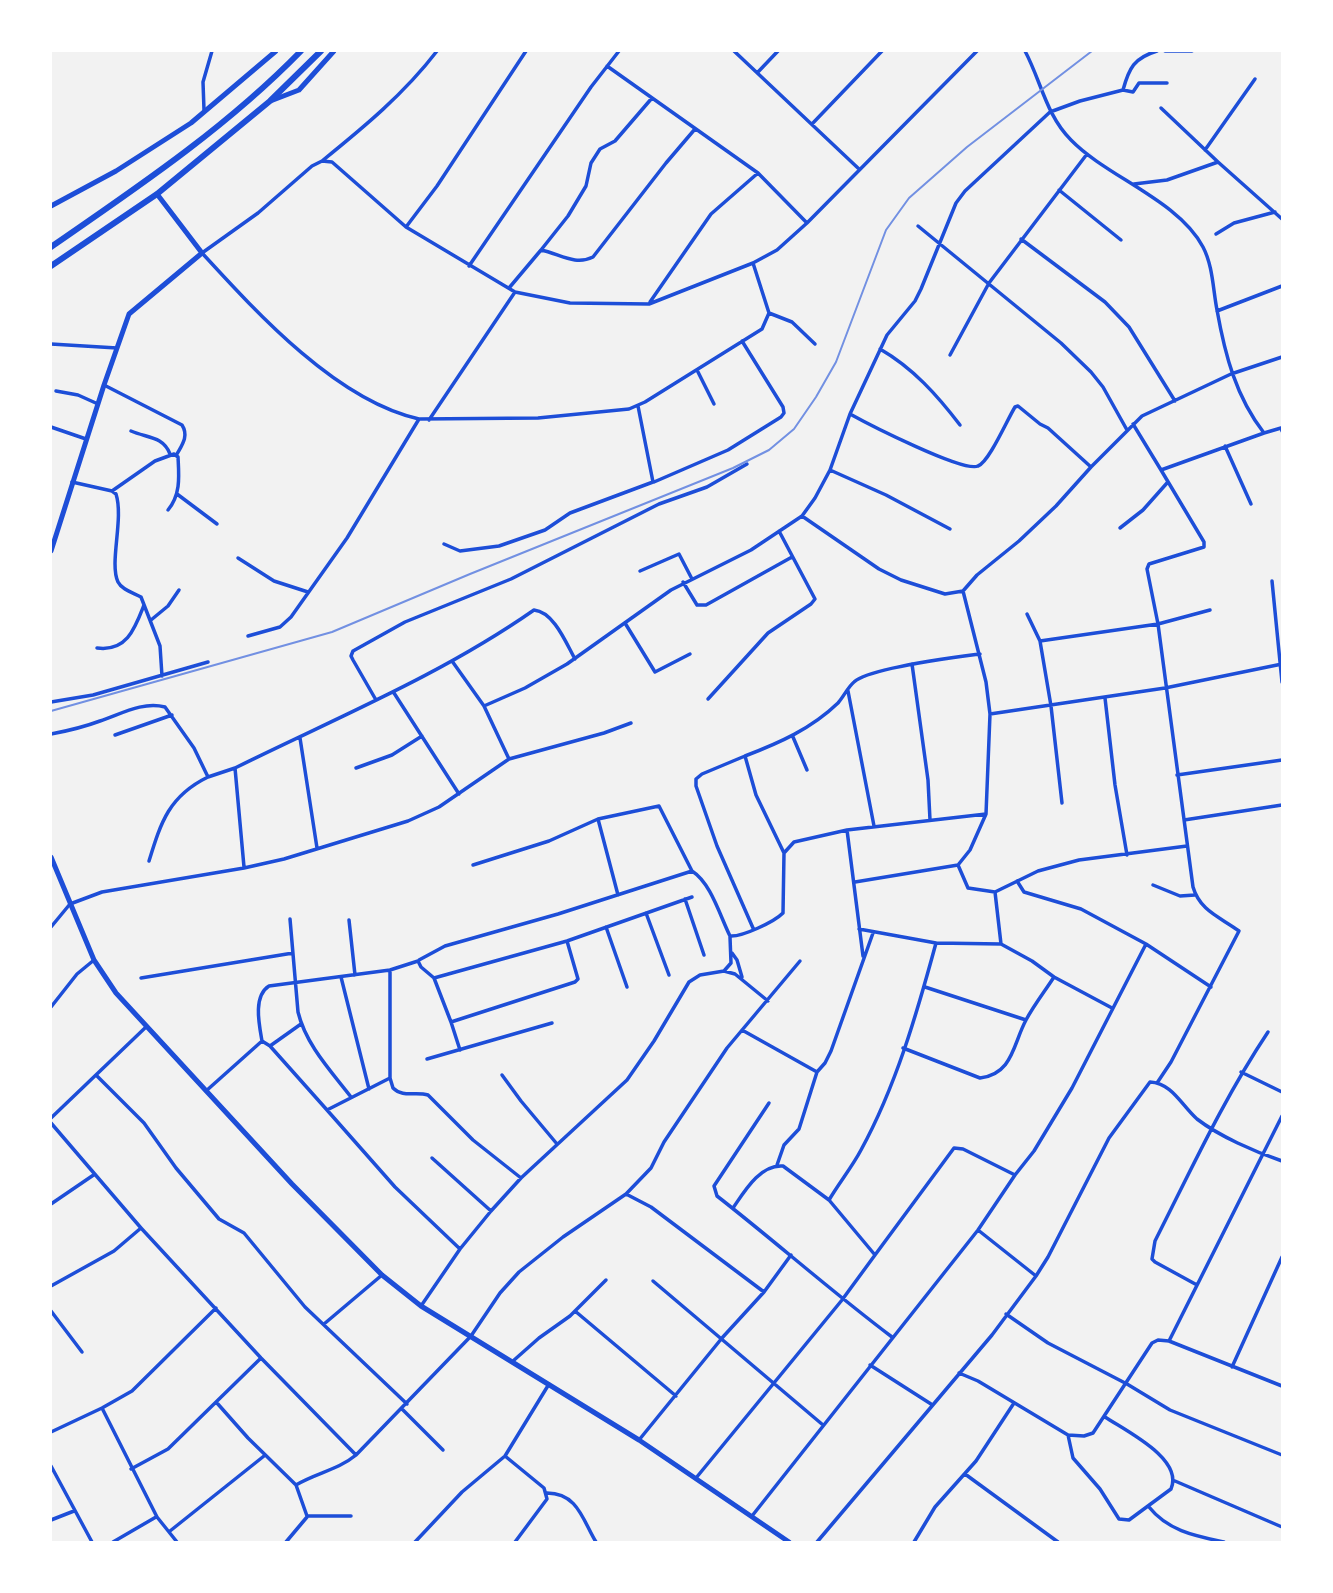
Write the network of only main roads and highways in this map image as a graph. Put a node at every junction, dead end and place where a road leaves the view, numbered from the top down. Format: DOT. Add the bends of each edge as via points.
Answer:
graph roads {
  1 [pos="276,51"];
  2 [pos="302,51"];
  3 [pos="321,51"];
  4 [pos="334,51"];
  5 [pos="270,101"];
  6 [pos="157,194"];
  7 [pos="51,206"];
  8 [pos="51,247"];
  9 [pos="51,265"];
  10 [pos="52,543"];
  11 [pos="51,551"];
  12 [pos="51,858"];
  13 [pos="789,1542"];
  1 -- 7 [label="main road" via="191,123"];
  2 -- 8 [label="highway" via="184,153"];
  3 -- 5 [label="highway"];
  4 -- 5 [label="main road" via="299,90"];
  5 -- 6 [label="highway"];
  6 -- 9 [label="highway"];
  6 -- 10 [label="main road" via="202,253 129,314"];
  10 -- 11 [label="main road"];
  12 -- 13 [label="main road" via="94,960 116,993 382,1275 421,1306 639,1440"];
}
